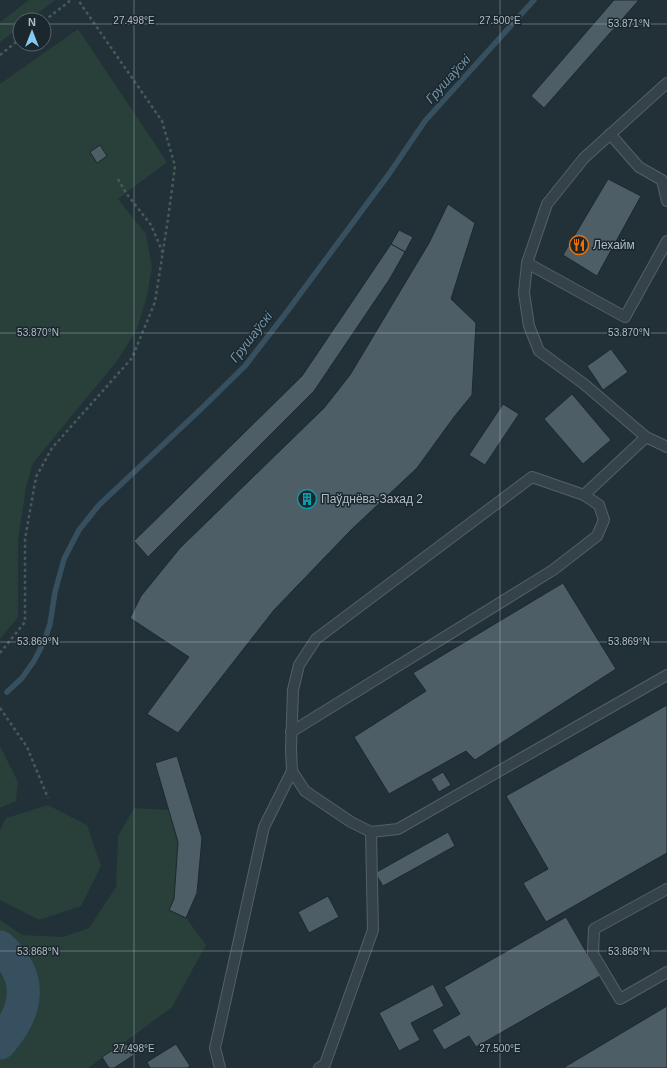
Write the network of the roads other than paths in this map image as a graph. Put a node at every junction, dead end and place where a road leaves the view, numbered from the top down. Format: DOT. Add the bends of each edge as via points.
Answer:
graph roads {
  1 [pos="667,82"];
  2 [pos="610,134"];
  3 [pos="667,201"];
  4 [pos="667,241"];
  5 [pos="527,263"];
  6 [pos="646,437"];
  7 [pos="667,447"];
  8 [pos="584,495"];
  9 [pos="667,675"];
  10 [pos="291,732"];
  11 [pos="292,771"];
  12 [pos="371,832"];
  13 [pos="667,889"];
  14 [pos="667,972"];
  15 [pos="220,1068"];
  16 [pos="319,1068"];
  1 -- 2 [label="lane"];
  2 -- 3 [label="lane" via="638,167 662,180"];
  2 -- 5 [label="lane" via="584,158 547,204"];
  4 -- 5 [label="lane" via="625,317"];
  5 -- 6 [label="lane" via="524,293 530,326 539,351 584,384"];
  6 -- 7 [label="lane"];
  6 -- 8 [label="lane"];
  8 -- 10 [label="lane" via="599,505 604,520 597,536 553,570"];
  8 -- 10 [label="lane" via="532,477 316,639 299,665 293,690"];
  9 -- 12 [label="lane" via="398,829"];
  10 -- 11 [label="lane"];
  11 -- 12 [label="lane" via="306,791 351,822"];
  11 -- 15 [label="lane" via="264,827 215,1048"];
  12 -- 16 [label="lane" via="373,930 325,1064"];
  13 -- 14 [label="lane" via="594,929 593,954 620,999"];
}
